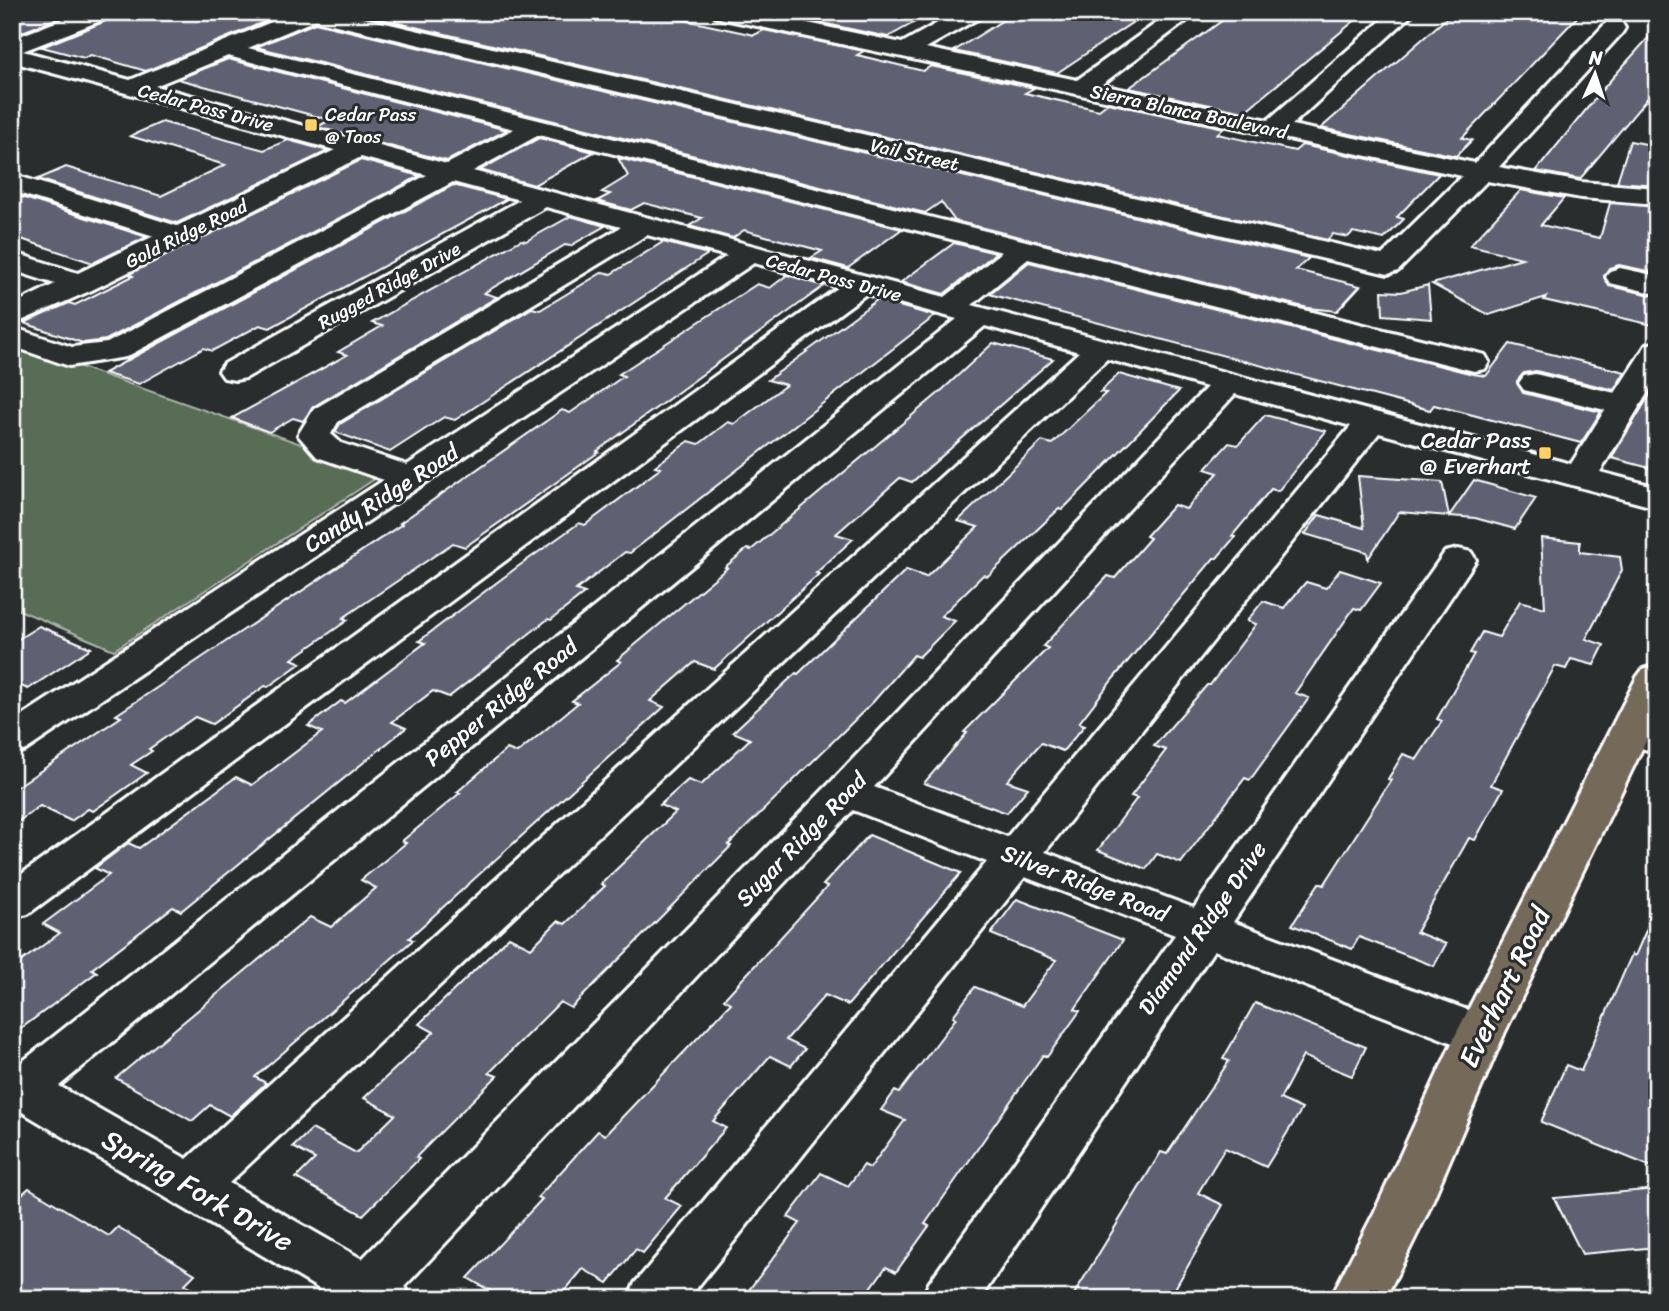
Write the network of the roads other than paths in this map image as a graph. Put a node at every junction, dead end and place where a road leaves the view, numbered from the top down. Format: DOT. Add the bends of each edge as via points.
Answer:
graph roads {
  1 [pos="102,12"];
  2 [pos="973,12"];
  3 [pos="1187,12"];
  4 [pos="1404,12"];
  5 [pos="315,13"];
  6 [pos="741,14"];
  7 [pos="1614,28"];
  8 [pos="12,47"];
  9 [pos="226,49"];
  10 [pos="904,51"];
  11 [pos="12,55"];
  12 [pos="133,87"];
  13 [pos="1081,88"];
  14 [pos="536,127"];
  15 [pos="1272,129"];
  16 [pos="359,148"];
  17 [pos="450,172"];
  18 [pos="1481,172"];
  19 [pos="12,182"];
  20 [pos="1657,196"];
  21 [pos="543,198"];
  22 [pos="644,225"];
  23 [pos="181,236"];
  24 [pos="1023,249"];
  25 [pos="750,254"];
  26 [pos="12,260"];
  27 [pos="1620,277"];
  28 [pos="82,284"];
  29 [pos="861,284"];
  30 [pos="1657,285"];
  31 [pos="965,312"];
  32 [pos="12,316"];
  33 [pos="12,337"];
  34 [pos="1101,348"];
  35 [pos="1657,351"];
  36 [pos="1474,362"];
  37 [pos="235,372"];
  38 [pos="1228,383"];
  39 [pos="1535,383"];
  40 [pos="1625,405"];
  41 [pos="1371,422"];
  42 [pos="413,478"];
  43 [pos="1580,478"];
  44 [pos="1657,498"];
  45 [pos="1458,559"];
  46 [pos="1657,677"];
  47 [pos="1643,736"];
  48 [pos="12,741"];
  49 [pos="846,792"];
  50 [pos="1015,856"];
  51 [pos="12,903"];
  52 [pos="1202,928"];
  53 [pos="1480,1034"];
  54 [pos="17,1085"];
  55 [pos="192,1185"];
  56 [pos="375,1294"];
  57 [pos="655,1299"];
  58 [pos="949,1299"];
  59 [pos="1357,1299"];
  1 -- 8 [label="street"];
  2 -- 10 [label="street"];
  3 -- 13 [label="street"];
  4 -- 15 [label="street"];
  5 -- 9 [label="street"];
  5 -- 18 [label="street, Vail Street" via="1388,265"];
  6 -- 10 [label="street, Sierra Blanca Boulevard"];
  7 -- 18 [label="street"];
  9 -- 12 [label="street"];
  9 -- 14 [label="street"];
  10 -- 13 [label="street, Sierra Blanca Boulevard"];
  11 -- 12 [label="street, Cedar Pass Drive"];
  12 -- 16 [label="street, Cedar Pass Drive"];
  13 -- 15 [label="street, Sierra Blanca Boulevard"];
  14 -- 17 [label="street"];
  14 -- 24 [label="street"];
  15 -- 18 [label="street, Sierra Blanca Boulevard"];
  16 -- 17 [label="street, Cedar Pass Drive"];
  16 -- 23 [label="street, Gold Ridge Road"];
  17 -- 21 [label="street, Cedar Pass Drive"];
  17 -- 33 [label="street" via="115,351 69,357"];
  18 -- 20 [label="street, Sierra Blanca Boulevard" via="1581,190"];
  19 -- 23 [label="street"];
  21 -- 22 [label="street, Cedar Pass Drive"];
  21 -- 37 [label="street, Rugged Ridge Drive"];
  22 -- 25 [label="street, Cedar Pass Drive"];
  22 -- 42 [label="street" via="325,416 314,435 329,450"];
  23 -- 28 [label="street, Gold Ridge Road"];
  24 -- 31 [label="street, Pepper Ridge Road"];
  24 -- 36 [label="street"];
  25 -- 29 [label="street, Cedar Pass Drive"];
  25 -- 42 [label="street, Candy Ridge Road"];
  26 -- 28 [label="street"];
  27 -- 30 [label="street"];
  28 -- 32 [label="street, Gold Ridge Road"];
  29 -- 31 [label="street, Cedar Pass Drive"];
  29 -- 51 [label="street"];
  31 -- 34 [label="street, Cedar Pass Drive"];
  31 -- 54 [label="street, Pepper Ridge Road"];
  34 -- 38 [label="street, Cedar Pass Drive"];
  34 -- 55 [label="street"];
  35 -- 40 [label="street"];
  38 -- 41 [label="street, Cedar Pass Drive"];
  38 -- 49 [label="street, Sugar Ridge Road"];
  39 -- 40 [label="street"];
  40 -- 43 [label="street"];
  41 -- 43 [label="street, Cedar Pass Drive"];
  41 -- 50 [label="street"];
  42 -- 48 [label="street, Candy Ridge Road"];
  43 -- 44 [label="street, Cedar Pass Drive"];
  45 -- 52 [label="street, Diamond Ridge Drive"];
  46 -- 47 [label="main road, Everhart Road"];
  47 -- 53 [label="main road, Everhart Road"];
  49 -- 50 [label="street, Silver Ridge Road"];
  49 -- 56 [label="street, Sugar Ridge Road"];
  50 -- 52 [label="street, Silver Ridge Road"];
  50 -- 57 [label="street"];
  52 -- 53 [label="street, Silver Ridge Road"];
  52 -- 58 [label="street, Diamond Ridge Drive"];
  53 -- 59 [label="main road, Everhart Road"];
  54 -- 55 [label="street, Spring Fork Drive"];
  55 -- 56 [label="street, Spring Fork Drive"];
}
